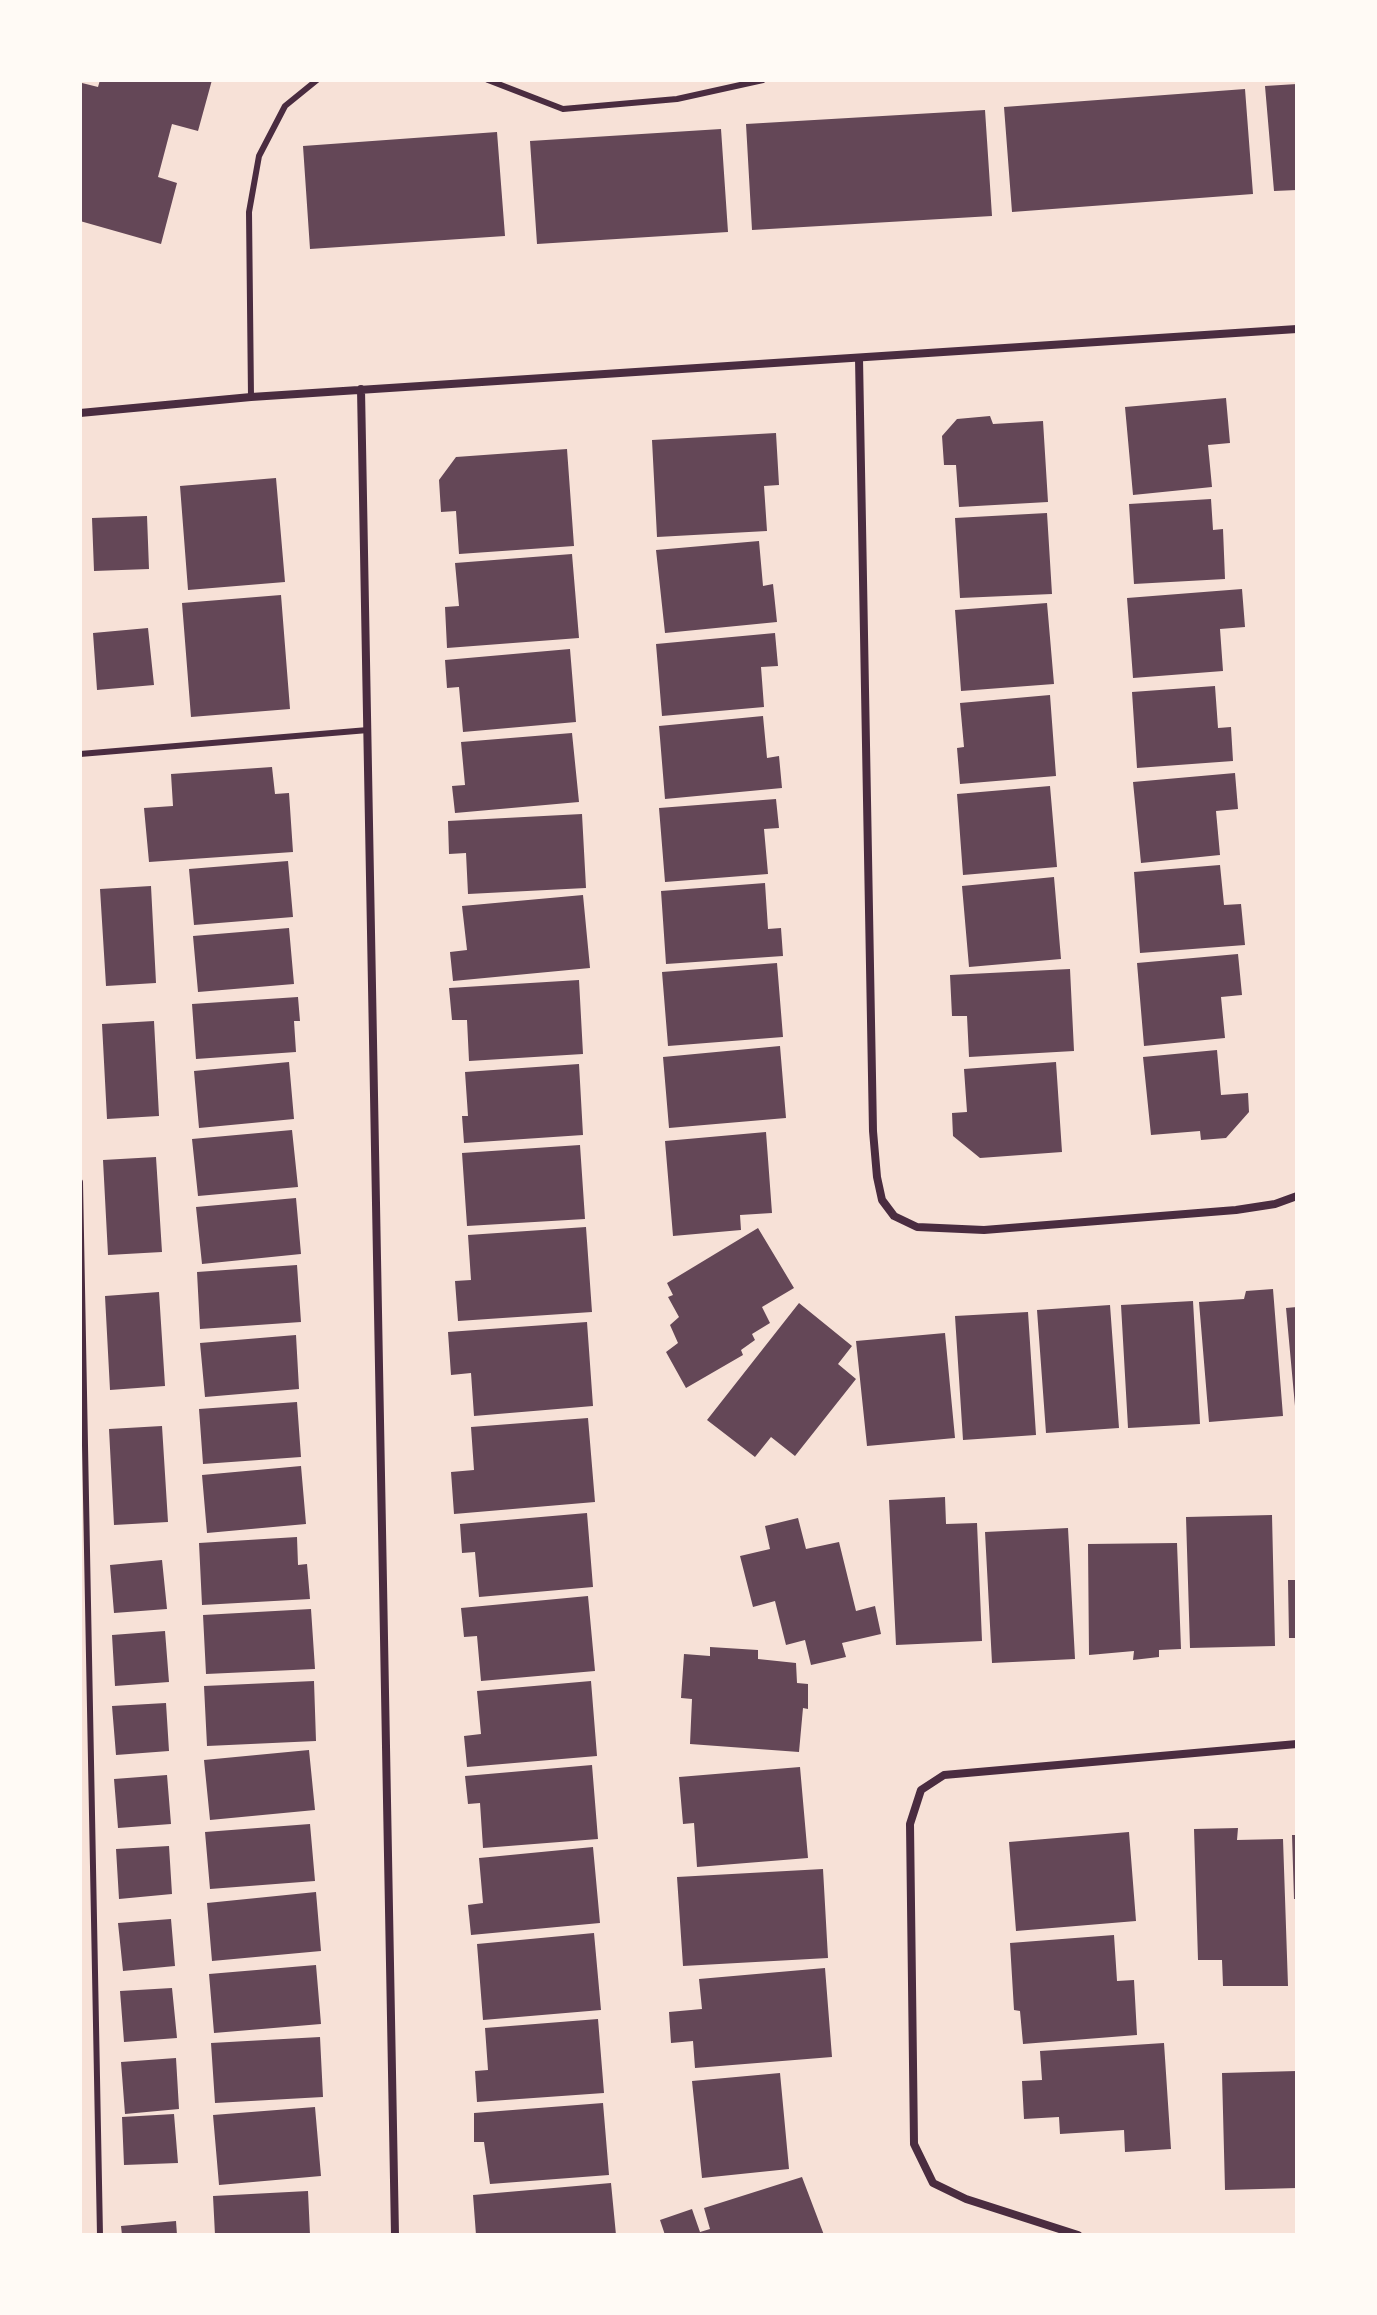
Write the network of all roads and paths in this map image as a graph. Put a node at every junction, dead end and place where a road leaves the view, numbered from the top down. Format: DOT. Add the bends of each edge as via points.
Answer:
graph roads {
  1 [pos="317,80"];
  2 [pos="488,80"];
  3 [pos="763,80"];
  4 [pos="1297,329"];
  5 [pos="859,358"];
  6 [pos="361,389"];
  7 [pos="251,397"];
  8 [pos="80,413"];
  9 [pos="368,730"];
  10 [pos="80,754"];
  11 [pos="80,1182"];
  12 [pos="1297,1196"];
  13 [pos="1297,1744"];
  14 [pos="100,2235"];
  15 [pos="395,2235"];
  16 [pos="1078,2235"];
  1 -- 7 [label="lane" via="285,106 259,156 249,212"];
  2 -- 3 [label="lane" via="563,109 677,99"];
  4 -- 5 [label="street"];
  5 -- 6 [label="street"];
  5 -- 12 [label="street" via="873,1131 882,1200 894,1216 917,1227 984,1230 1236,1210"];
  6 -- 7 [label="street"];
  6 -- 9 [label="street"];
  7 -- 8 [label="street"];
  9 -- 10 [label="lane"];
  9 -- 15 [label="street"];
  11 -- 14 [label="lane"];
  13 -- 16 [label="street" via="944,1775 921,1790 910,1824 914,2144 933,2183"];
}
